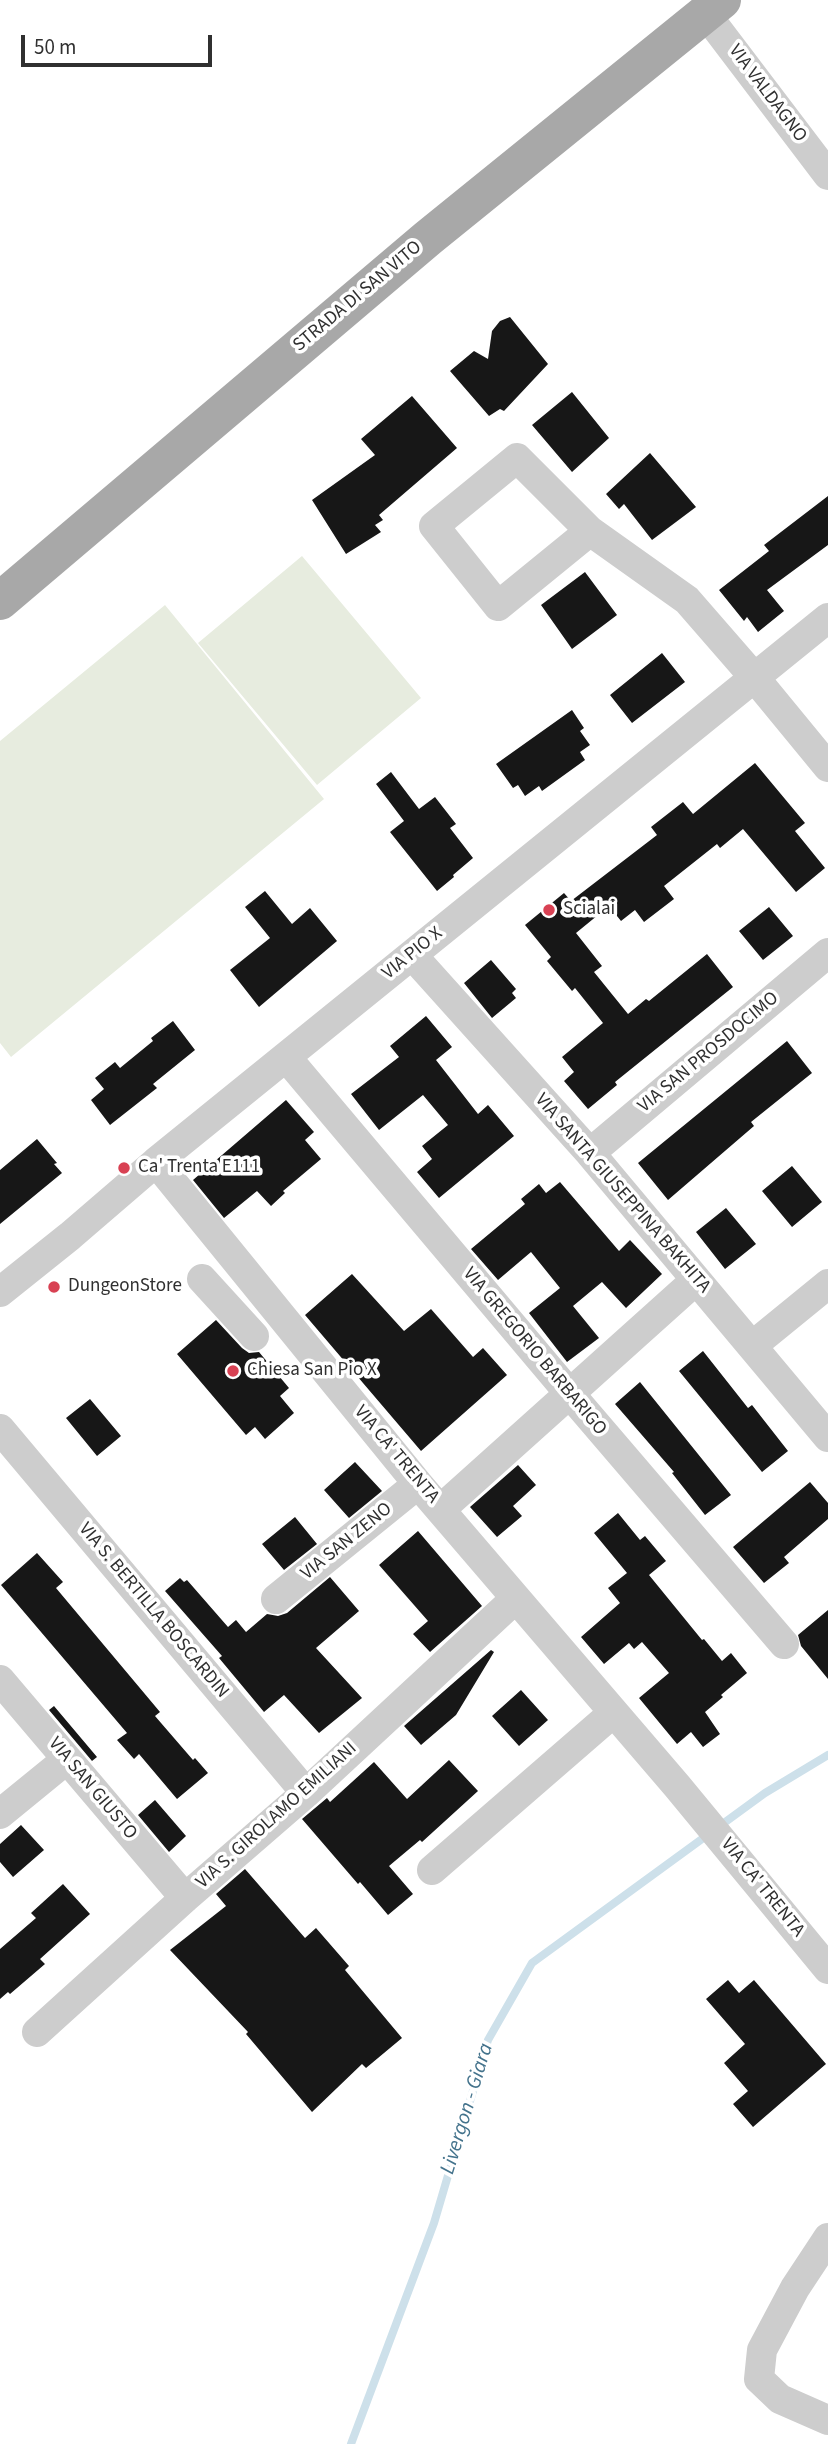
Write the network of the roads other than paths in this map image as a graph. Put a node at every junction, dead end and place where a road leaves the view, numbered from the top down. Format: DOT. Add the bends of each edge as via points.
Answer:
graph roads {
  1 [pos="713,7"];
  2 [pos="828,174"];
  3 [pos="590,531"];
  4 [pos="0,601"];
  5 [pos="828,618"];
  6 [pos="754,677"];
  7 [pos="828,767"];
  8 [pos="828,953"];
  9 [pos="412,955"];
  10 [pos="286,1058"];
  11 [pos="590,1153"];
  12 [pos="156,1162"];
  13 [pos="202,1279"];
  14 [pos="696,1280"];
  15 [pos="828,1284"];
  16 [pos="0,1292"];
  17 [pos="254,1336"];
  18 [pos="752,1346"];
  19 [pos="570,1394"];
  20 [pos="0,1429"];
  21 [pos="828,1437"];
  22 [pos="418,1484"];
  23 [pos="441,1509"];
  24 [pos="276,1599"];
  25 [pos="515,1599"];
  26 [pos="784,1644"];
  27 [pos="0,1680"];
  28 [pos="613,1713"];
  29 [pos="66,1760"];
  30 [pos="306,1793"];
  31 [pos="0,1814"];
  32 [pos="432,1870"];
  33 [pos="185,1898"];
  34 [pos="828,1969"];
  35 [pos="37,2032"];
  36 [pos="828,2238"];
  37 [pos="828,2420"];
  1 -- 2 [label="street, VIA VALDAGNO"];
  1 -- 4 [label="main road, STRADA DI SAN VITO" via="428,238"];
  3 -- 3 [label="street" via="517,458 434,526 498,606"];
  3 -- 6 [label="street" via="687,600"];
  5 -- 6 [label="street, VIA PIO X"];
  6 -- 7 [label="street"];
  6 -- 9 [label="street, VIA PIO X"];
  8 -- 11 [label="street, VIA SAN PROSDOCIMO"];
  9 -- 10 [label="street, VIA PIO X"];
  9 -- 11 [label="street, VIA SANTA GIUSEPPINA BAKHITA"];
  10 -- 12 [label="street, VIA PIO X"];
  10 -- 19 [label="street, VIA GREGORIO BARBARIGO"];
  11 -- 14 [label="street, VIA SANTA GIUSEPPINA BAKHITA"];
  12 -- 16 [label="street, VIA PIO X"];
  12 -- 22 [label="street, VIA CA' TRENTA"];
  13 -- 17 [label="street"];
  14 -- 18 [label="street, VIA SANTA GIUSEPPINA BAKHITA"];
  14 -- 19 [label="street"];
  15 -- 18 [label="street"];
  18 -- 21 [label="street, VIA SANTA GIUSEPPINA BAKHITA"];
  19 -- 23 [label="street"];
  19 -- 26 [label="street, VIA GREGORIO BARBARIGO"];
  20 -- 30 [label="street, VIA S. BERTILLA BOSCARDIN"];
  22 -- 23 [label="street, VIA CA' TRENTA"];
  22 -- 24 [label="street, VIA SAN ZENO"];
  23 -- 25 [label="street, VIA CA' TRENTA"];
  25 -- 28 [label="street, VIA CA' TRENTA"];
  25 -- 30 [label="street, VIA S. GIROLAMO EMILIANI"];
  27 -- 29 [label="street, VIA SAN GIUSTO"];
  28 -- 32 [label="street"];
  28 -- 34 [label="street, VIA CA' TRENTA"];
  29 -- 31 [label="street"];
  29 -- 33 [label="street, VIA SAN GIUSTO"];
  30 -- 33 [label="street, VIA S. GIROLAMO EMILIANI"];
  33 -- 35 [label="street, VIA S. GIROLAMO EMILIANI"];
  36 -- 37 [label="street" via="762,2350 759,2379 780,2399"];
}
